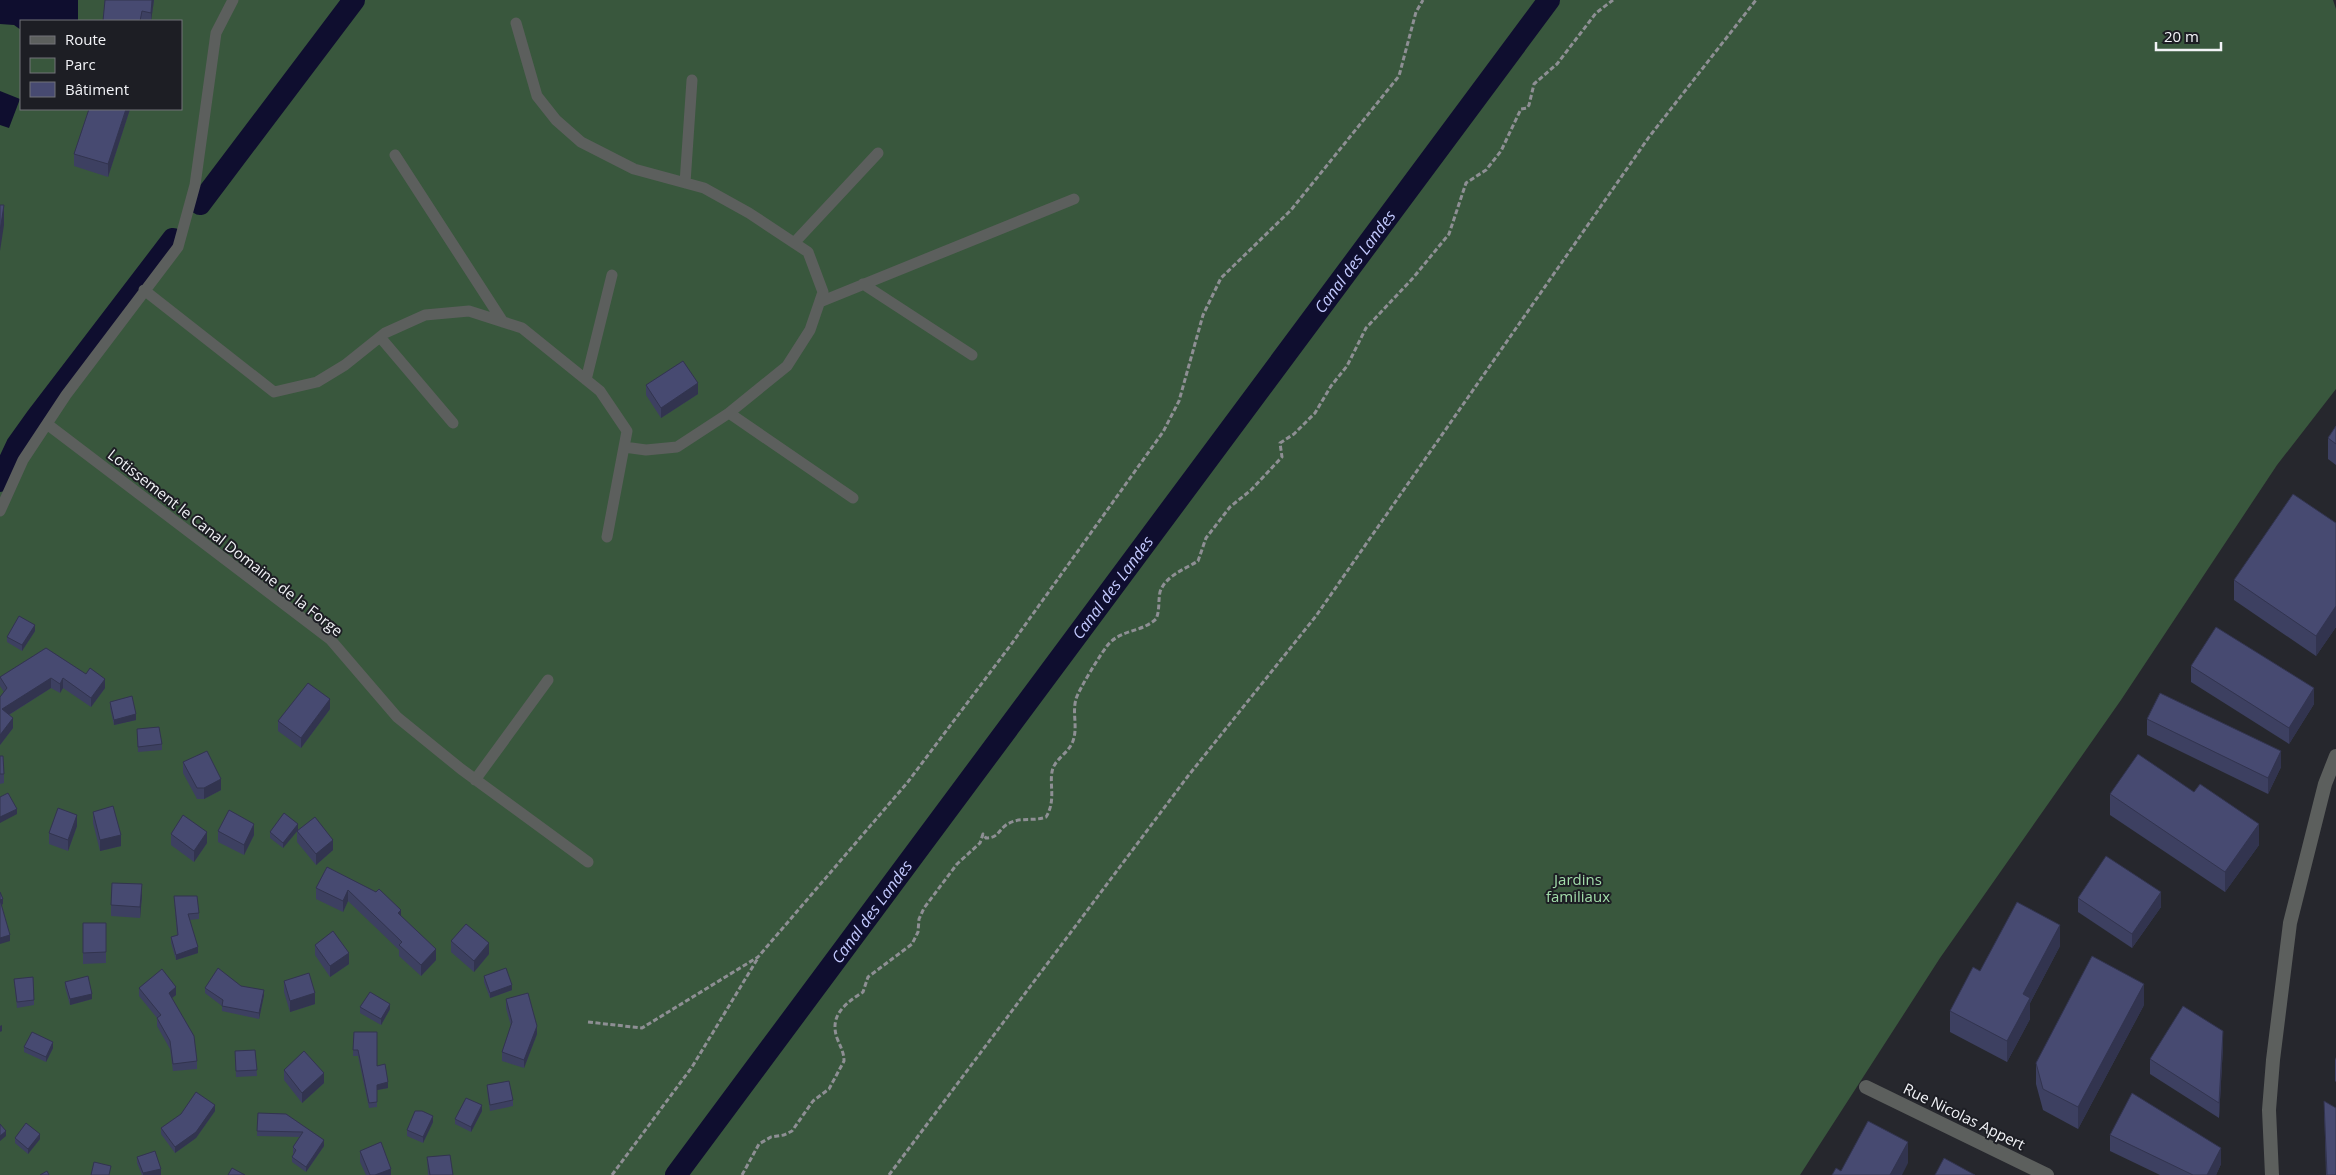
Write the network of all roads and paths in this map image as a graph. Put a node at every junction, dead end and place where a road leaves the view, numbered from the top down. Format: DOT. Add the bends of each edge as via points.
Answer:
graph roads {
  1 [pos="233,0"];
  2 [pos="1422,0"];
  3 [pos="1613,0"];
  4 [pos="1756,0"];
  5 [pos="516,23"];
  6 [pos="692,80"];
  7 [pos="878,153"];
  8 [pos="395,155"];
  9 [pos="685,183"];
  10 [pos="1074,198"];
  11 [pos="794,243"];
  12 [pos="612,275"];
  13 [pos="864,284"];
  14 [pos="144,290"];
  15 [pos="820,302"];
  16 [pos="503,322"];
  17 [pos="380,337"];
  18 [pos="972,355"];
  19 [pos="586,380"];
  20 [pos="730,413"];
  21 [pos="453,423"];
  22 [pos="47,424"];
  23 [pos="624,447"];
  24 [pos="853,498"];
  25 [pos="0,511"];
  26 [pos="607,537"];
  27 [pos="548,680"];
  28 [pos="2336,756"];
  29 [pos="475,780"];
  30 [pos="2331,786"];
  31 [pos="588,862"];
  32 [pos="758,957"];
  33 [pos="588,1022"];
  34 [pos="1866,1087"];
  35 [pos="612,1175"];
  36 [pos="742,1175"];
  37 [pos="889,1175"];
  38 [pos="2047,1175"];
  39 [pos="2272,1175"];
  1 -- 14 [label="lane" via="216,33 195,185 178,247"];
  2 -- 32 [label="path" via="1399,76 1291,210 1221,278 1203,315 1179,401 1163,432 907,783"];
  3 -- 36 [label="path" via="1596,13 1557,64 1534,84 1529,105 1521,109 1501,151 1486,170 1466,184 1449,234 1366,328 1347,366 1315,413 1280,443 1282,457 1230,507 1206,538 1198,561 1165,583 1156,619 1144,627 1117,636 1106,647 1076,699 1075,734 1069,749 1053,770 1052,798 1046,817 1017,820 1004,826 992,838 983,834 980,843 957,864 924,908 917,936 908,948 868,977 863,992 845,1004 837,1015 835,1030 844,1061 829,1089 813,1101 788,1134 770,1137 759,1144"];
  4 -- 37 [label="path" via="1649,137 1316,616 1188,776"];
  5 -- 9 [label="lane" via="537,96 556,120 581,142 598,151 634,168"];
  6 -- 9 [label="lane"];
  7 -- 11 [label="lane"];
  8 -- 16 [label="lane"];
  9 -- 11 [label="lane" via="704,188"];
  10 -- 13 [label="lane"];
  11 -- 15 [label="lane" via="808,252 823,292"];
  12 -- 19 [label="lane"];
  13 -- 15 [label="lane"];
  13 -- 18 [label="lane"];
  14 -- 17 [label="lane" via="274,392 317,382"];
  14 -- 22 [label="lane"];
  15 -- 20 [label="lane" via="810,330 787,366"];
  16 -- 17 [label="lane" via="469,310 425,315"];
  16 -- 19 [label="lane" via="522,328"];
  17 -- 21 [label="lane"];
  19 -- 23 [label="lane" via="600,391 627,431"];
  20 -- 23 [label="lane" via="677,447 646,450"];
  20 -- 24 [label="lane"];
  22 -- 25 [label="lane" via="23,460"];
  22 -- 29 [label="lane, Lotissement le Canal Domaine de la Forge" via="330,640 397,717"];
  23 -- 26 [label="lane"];
  27 -- 29 [label="lane"];
  28 -- 30 [label="street"];
  29 -- 31 [label="lane, Lotissement le Canal Domaine de la Forge"];
  30 -- 39 [label="street" via="2290,923 2269,1110"];
  32 -- 33 [label="path" via="642,1028"];
  32 -- 35 [label="path" via="692,1067"];
  34 -- 38 [label="street, Rue Nicolas Appert"];
}
